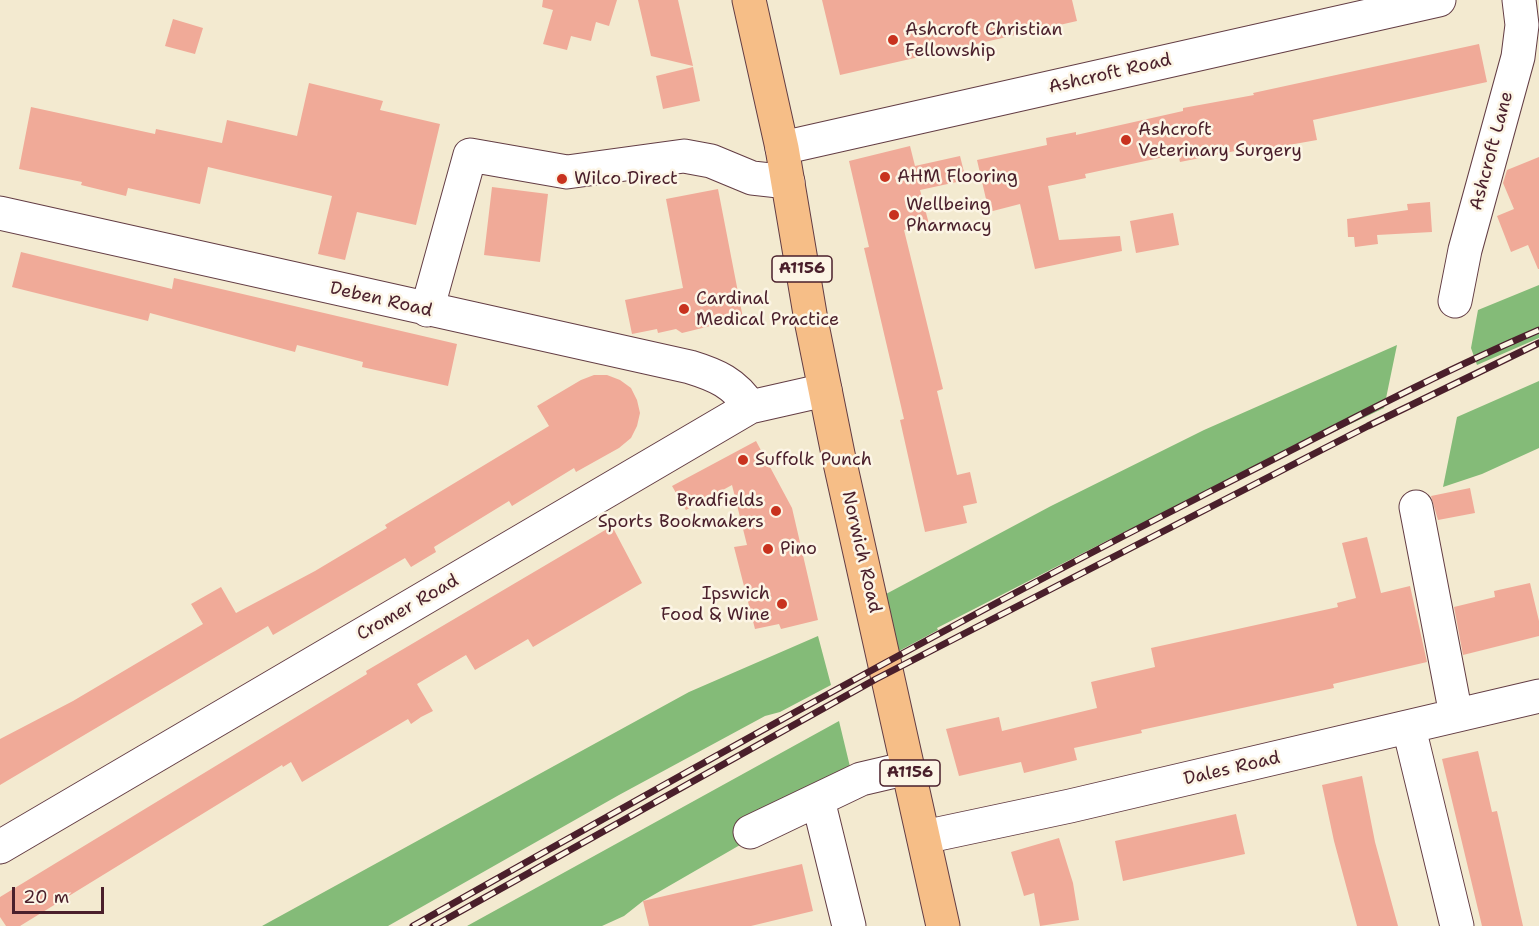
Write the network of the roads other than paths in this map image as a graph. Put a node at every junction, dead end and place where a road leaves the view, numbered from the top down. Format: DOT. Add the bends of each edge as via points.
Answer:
graph roads {
  1 [pos="749,0"];
  2 [pos="1438,0"];
  3 [pos="1519,0"];
  4 [pos="1384,6"];
  5 [pos="782,148"];
  6 [pos="788,182"];
  7 [pos="0,213"];
  8 [pos="1455,301"];
  9 [pos="427,310"];
  10 [pos="825,390"];
  11 [pos="750,407"];
  12 [pos="1416,507"];
  13 [pos="1539,696"];
  14 [pos="1456,715"];
  15 [pos="1409,728"];
  16 [pos="908,768"];
  17 [pos="818,800"];
  18 [pos="750,832"];
  19 [pos="924,837"];
  20 [pos="0,847"];
  21 [pos="849,926"];
  22 [pos="943,926"];
  23 [pos="1457,926"];
  1 -- 5 [label="main road, Norwich Road / A1156"];
  2 -- 4 [label="street, Ashcroft Road"];
  3 -- 8 [label="street, Ashcroft Lane" via="1522,25 1518,57 1465,250"];
  4 -- 5 [label="street, Ashcroft Road"];
  5 -- 6 [label="main road, Norwich Road / A1156"];
  6 -- 9 [label="street" via="752,178 711,161 684,156 567,172 470,155"];
  6 -- 10 [label="main road, Norwich Road / A1156"];
  7 -- 9 [label="street, Deben Road"];
  9 -- 11 [label="street, Deben Road" via="690,367 734,386"];
  10 -- 11 [label="street, Cromer Road"];
  10 -- 16 [label="main road, Norwich Road / A1156"];
  11 -- 20 [label="street, Cromer Road"];
  12 -- 14 [label="street"];
  13 -- 14 [label="street, Dales Road"];
  14 -- 15 [label="street, Dales Road"];
  15 -- 19 [label="street, Dales Road"];
  15 -- 23 [label="street"];
  16 -- 17 [label="street" via="861,779"];
  16 -- 19 [label="main road, Norwich Road / A1156"];
  17 -- 18 [label="street"];
  17 -- 21 [label="street"];
  19 -- 22 [label="main road, Norwich Road / A1156"];
}
